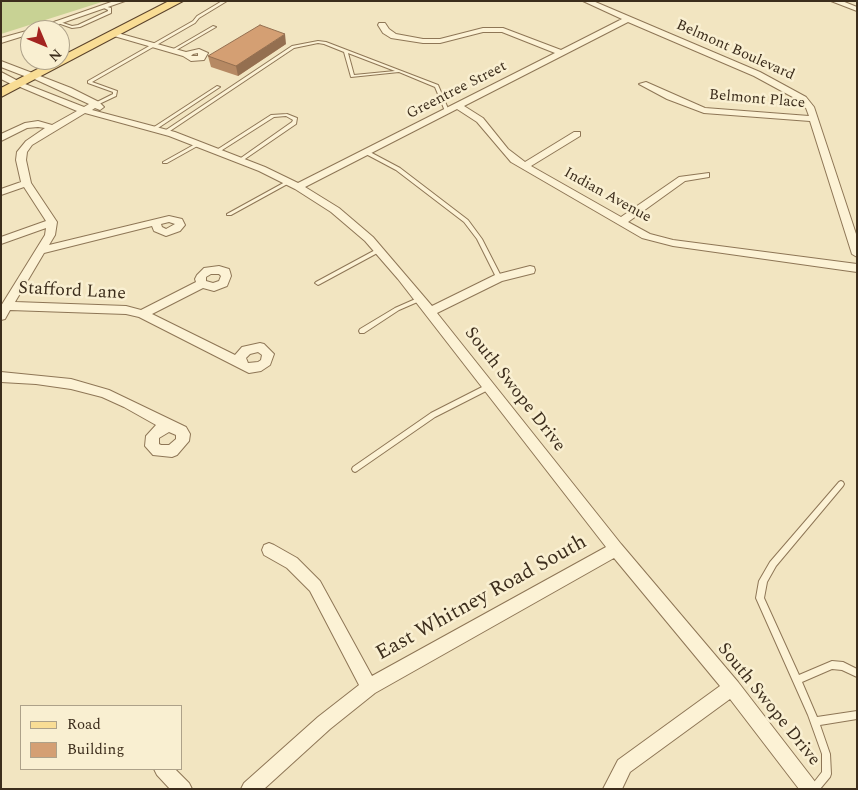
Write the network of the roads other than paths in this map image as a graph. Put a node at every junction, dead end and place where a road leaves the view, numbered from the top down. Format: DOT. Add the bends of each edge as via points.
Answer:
graph roads {
  1 [pos="122,1"];
  2 [pos="165,1"];
  3 [pos="178,1"];
  4 [pos="225,1"];
  5 [pos="586,1"];
  6 [pos="834,1"];
  7 [pos="857,9"];
  8 [pos="628,19"];
  9 [pos="63,20"];
  10 [pos="382,25"];
  11 [pos="214,27"];
  12 [pos="117,34"];
  13 [pos="20,35"];
  14 [pos="1,41"];
  15 [pos="150,45"];
  16 [pos="70,49"];
  17 [pos="172,51"];
  18 [pos="346,51"];
  19 [pos="562,53"];
  20 [pos="187,55"];
  21 [pos="1,64"];
  22 [pos="31,70"];
  23 [pos="400,71"];
  24 [pos="15,79"];
  25 [pos="643,84"];
  26 [pos="218,87"];
  27 [pos="1,93"];
  28 [pos="96,104"];
  29 [pos="458,106"];
  30 [pos="83,110"];
  31 [pos="447,112"];
  32 [pos="111,117"];
  33 [pos="814,119"];
  34 [pos="51,128"];
  35 [pos="153,129"];
  36 [pos="165,132"];
  37 [pos="578,134"];
  38 [pos="1,138"];
  39 [pos="199,144"];
  40 [pos="217,151"];
  41 [pos="366,152"];
  42 [pos="240,160"];
  43 [pos="164,162"];
  44 [pos="525,166"];
  45 [pos="706,175"];
  46 [pos="26,183"];
  47 [pos="294,184"];
  48 [pos="1,192"];
  49 [pos="229,214"];
  50 [pos="52,222"];
  51 [pos="155,222"];
  52 [pos="621,222"];
  53 [pos="1,241"];
  54 [pos="379,250"];
  55 [pos="40,251"];
  56 [pos="857,254"];
  57 [pos="857,268"];
  58 [pos="530,270"];
  59 [pos="499,278"];
  60 [pos="318,283"];
  61 [pos="202,284"];
  62 [pos="420,299"];
  63 [pos="4,311"];
  64 [pos="430,312"];
  65 [pos="142,314"];
  66 [pos="362,331"];
  67 [pos="243,365"];
  68 [pos="1,376"];
  69 [pos="488,387"];
  70 [pos="169,426"];
  71 [pos="355,469"];
  72 [pos="841,484"];
  73 [pos="616,549"];
  74 [pos="269,550"];
  75 [pos="857,673"];
  76 [pos="797,680"];
  77 [pos="369,687"];
  78 [pos="732,688"];
  79 [pos="857,715"];
  80 [pos="815,722"];
  81 [pos="164,770"];
  82 [pos="183,789"];
  83 [pos="250,789"];
  84 [pos="612,789"];
  85 [pos="812,789"];
  1 -- 9 [label="street"];
  2 -- 16 [label="main road"];
  3 -- 12 [label="main road"];
  4 -- 15 [label="lane"];
  5 -- 8 [label="street, Belmont Boulevard"];
  6 -- 7 [label="street"];
  8 -- 19 [label="street, Greentree Street"];
  8 -- 33 [label="street, Belmont Boulevard" via="780,85 803,99"];
  10 -- 19 [label="street" via="394,36 423,41 440,41 482,30 503,30"];
  11 -- 17 [label="lane"];
  12 -- 15 [label="street"];
  12 -- 24 [label="main road"];
  13 -- 14 [label="street"];
  15 -- 17 [label="street"];
  15 -- 28 [label="lane" via="89,82 115,90 116,95"];
  17 -- 20 [label="street"];
  18 -- 23 [label="lane"];
  18 -- 23 [label="lane" via="352,76"];
  18 -- 36 [label="lane" via="318,42 293,46"];
  19 -- 29 [label="street, Greentree Street"];
  21 -- 24 [label="street"];
  22 -- 24 [label="main road"];
  23 -- 31 [label="lane" via="436,86"];
  24 -- 27 [label="main road"];
  24 -- 28 [label="street, South Swope Drive" via="68,90"];
  24 -- 30 [label="street, South Swope Drive"];
  25 -- 33 [label="street, Belmont Place" via="704,110"];
  26 -- 35 [label="lane"];
  28 -- 30 [label="street"];
  28 -- 32 [label="street, South Swope Drive"];
  29 -- 31 [label="street, Greentree Street"];
  29 -- 44 [label="street, Indian Avenue" via="480,120 505,152"];
  30 -- 32 [label="street, South Swope Drive"];
  30 -- 34 [label="street"];
  31 -- 41 [label="street, Greentree Street"];
  32 -- 35 [label="street, South Swope Drive"];
  33 -- 56 [label="street, Belmont Boulevard"];
  34 -- 38 [label="street" via="38,124 25,126"];
  34 -- 46 [label="street" via="22,152"];
  35 -- 36 [label="street, South Swope Drive"];
  36 -- 39 [label="street, South Swope Drive"];
  37 -- 44 [label="street"];
  39 -- 40 [label="street, South Swope Drive"];
  39 -- 43 [label="lane"];
  40 -- 42 [label="street, South Swope Drive"];
  40 -- 42 [label="lane" via="273,116 287,115 295,119 294,123"];
  41 -- 47 [label="street, Greentree Street"];
  41 -- 59 [label="lane" via="398,169 461,216 479,239"];
  42 -- 47 [label="street, South Swope Drive"];
  44 -- 52 [label="street, Indian Avenue"];
  45 -- 52 [label="street" via="682,179"];
  46 -- 48 [label="street"];
  46 -- 50 [label="street"];
  47 -- 49 [label="lane"];
  47 -- 54 [label="street, South Swope Drive" via="335,210"];
  50 -- 53 [label="street"];
  50 -- 55 [label="street" via="50,234"];
  51 -- 55 [label="street"];
  52 -- 57 [label="street, Indian Avenue" via="646,236 673,243"];
  54 -- 60 [label="lane"];
  54 -- 62 [label="street, South Swope Drive"];
  55 -- 63 [label="street"];
  58 -- 59 [label="street"];
  59 -- 64 [label="street"];
  61 -- 65 [label="street"];
  62 -- 64 [label="street, South Swope Drive"];
  62 -- 66 [label="lane" via="397,308"];
  63 -- 65 [label="street, Stafford Lane" via="100,309"];
  64 -- 69 [label="street, South Swope Drive"];
  65 -- 67 [label="street, Stafford Lane"];
  68 -- 70 [label="street" via="71,384 105,393"];
  69 -- 71 [label="lane" via="433,415"];
  69 -- 73 [label="street, South Swope Drive"];
  72 -- 76 [label="lane" via="772,564 763,581 760,598"];
  73 -- 77 [label="street, East Whitney Road South"];
  73 -- 78 [label="street, South Swope Drive"];
  74 -- 77 [label="street" via="292,563 315,586"];
  75 -- 76 [label="lane" via="843,666 832,666"];
  76 -- 80 [label="lane"];
  77 -- 83 [label="street, East Whitney Road South" via="324,722"];
  78 -- 84 [label="street" via="624,766"];
  78 -- 85 [label="street, South Swope Drive"];
  79 -- 80 [label="lane"];
  80 -- 85 [label="lane" via="826,754 827,774"];
  81 -- 82 [label="street"];
}
